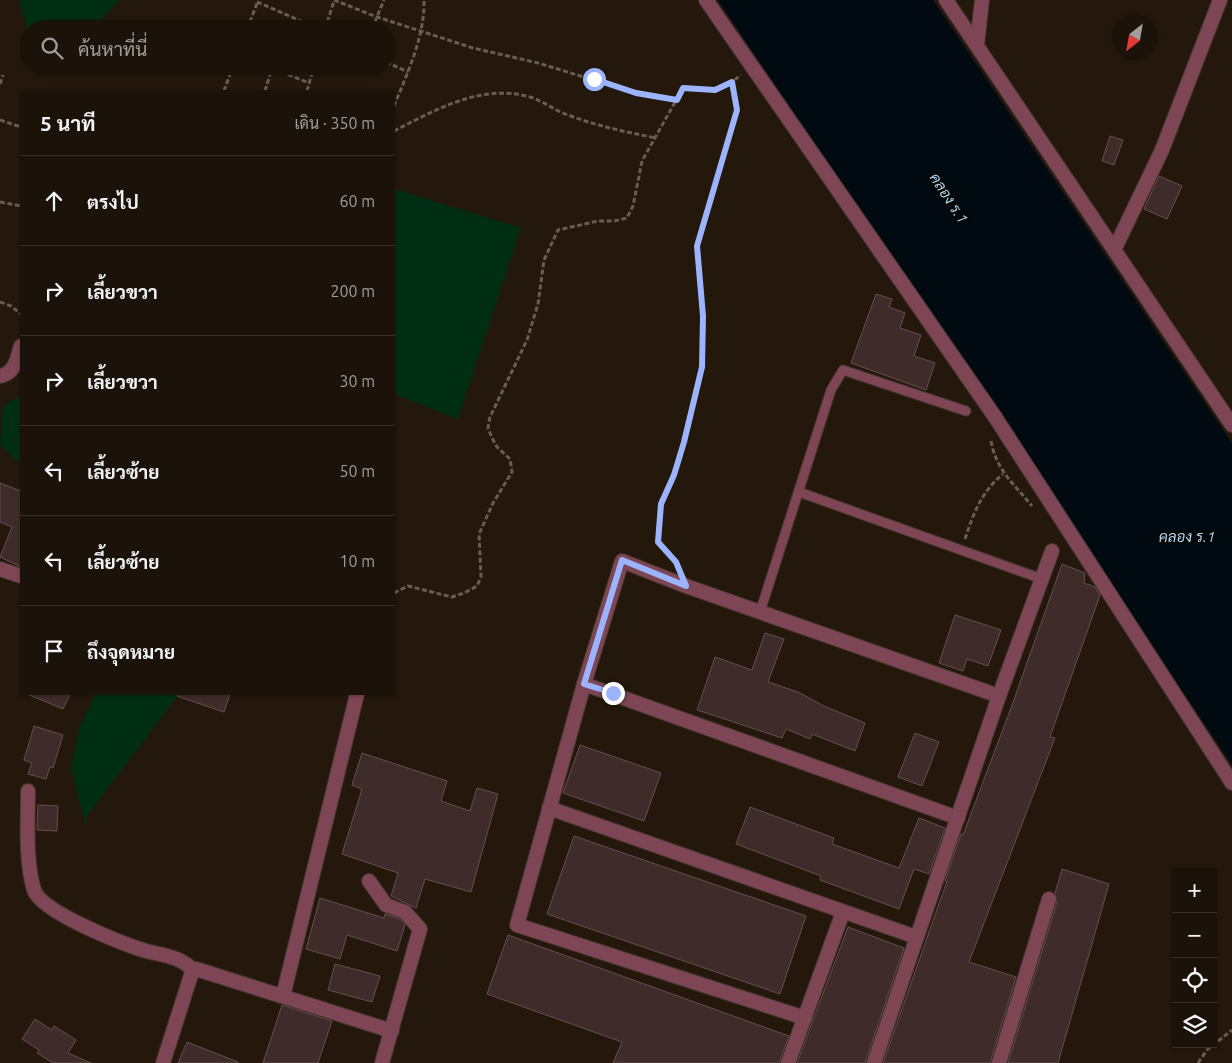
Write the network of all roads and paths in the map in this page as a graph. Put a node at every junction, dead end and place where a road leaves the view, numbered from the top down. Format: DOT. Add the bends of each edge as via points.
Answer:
graph roads {
  1 [pos="334,0"];
  2 [pos="384,0"];
  3 [pos="424,0"];
  4 [pos="706,0"];
  5 [pos="946,0"];
  6 [pos="982,0"];
  7 [pos="1220,0"];
  8 [pos="258,1"];
  9 [pos="377,18"];
  10 [pos="251,20"];
  11 [pos="299,20"];
  12 [pos="328,20"];
  13 [pos="384,20"];
  14 [pos="395,23"];
  15 [pos="420,31"];
  16 [pos="976,45"];
  17 [pos="395,66"];
  18 [pos="752,66"];
  19 [pos="408,72"];
  20 [pos="3,74"];
  21 [pos="230,75"];
  22 [pos="268,75"];
  23 [pos="290,75"];
  24 [pos="311,75"];
  25 [pos="732,82"];
  26 [pos="309,83"];
  27 [pos="0,84"];
  28 [pos="224,90"];
  29 [pos="265,90"];
  30 [pos="307,90"];
  31 [pos="677,100"];
  32 [pos="395,104"];
  33 [pos="0,120"];
  34 [pos="20,127"];
  35 [pos="395,130"];
  36 [pos="656,138"];
  37 [pos="0,202"];
  38 [pos="20,206"];
  39 [pos="1115,248"];
  40 [pos="0,302"];
  41 [pos="20,313"];
  42 [pos="20,349"];
  43 [pos="0,376"];
  44 [pos="966,411"];
  45 [pos="1232,425"];
  46 [pos="1003,474"];
  47 [pos="799,492"];
  48 [pos="962,550"];
  49 [pos="1052,552"];
  50 [pos="0,569"];
  51 [pos="20,577"];
  52 [pos="1042,579"];
  53 [pos="686,586"];
  54 [pos="395,592"];
  55 [pos="760,612"];
  56 [pos="584,684"];
  57 [pos="357,695"];
  58 [pos="999,696"];
  59 [pos="1232,782"];
  60 [pos="28,791"];
  61 [pos="549,808"];
  62 [pos="958,818"];
  63 [pos="369,881"];
  64 [pos="1049,899"];
  65 [pos="843,912"];
  66 [pos="916,937"];
  67 [pos="193,971"];
  68 [pos="283,996"];
  69 [pos="805,1018"];
  70 [pos="1232,1030"];
  71 [pos="392,1031"];
  72 [pos="163,1063"];
  73 [pos="382,1063"];
  74 [pos="788,1063"];
  75 [pos="874,1063"];
  76 [pos="999,1063"];
  77 [pos="1198,1063"];
  1 -- 9 [label="path"];
  1 -- 12 [label="path"];
  2 -- 9 [label="path"];
  3 -- 15 [label="path"];
  4 -- 18 [label="street"];
  5 -- 16 [label="street"];
  6 -- 16 [label="street"];
  7 -- 39 [label="street" via="1162,150"];
  8 -- 10 [label="path"];
  8 -- 11 [label="path"];
  9 -- 13 [label="path"];
  14 -- 15 [label="path"];
  15 -- 19 [label="path"];
  15 -- 31 [label="path" via="636,93"];
  16 -- 39 [label="street"];
  17 -- 19 [label="path"];
  18 -- 25 [label="path"];
  18 -- 59 [label="street" via="996,417"];
  19 -- 32 [label="path"];
  20 -- 27 [label="path"];
  21 -- 28 [label="path"];
  22 -- 29 [label="path"];
  23 -- 26 [label="path"];
  24 -- 26 [label="path"];
  25 -- 31 [label="path" via="715,90 683,88"];
  25 -- 53 [label="path" via="737,110 697,246 703,316 702,367 684,442 661,504 658,542 676,562"];
  26 -- 30 [label="path"];
  31 -- 36 [label="path"];
  33 -- 34 [label="path"];
  35 -- 36 [label="path" via="449,103 494,93 530,97 566,115 613,130"];
  36 -- 54 [label="path" via="642,161 633,206 627,218 558,230 544,260 538,304 527,340 496,403 488,428 497,447 510,459 512,472 479,534 481,577 477,586 452,597 408,586"];
  37 -- 38 [label="path"];
  39 -- 45 [label="street"];
  40 -- 41 [label="path"];
  42 -- 43 [label="street" via="15,365 9,373"];
  44 -- 47 [label="lane" via="843,370 831,390"];
  46 -- 48 [label="path" via="989,486 972,516"];
  47 -- 48 [label="lane"];
  47 -- 55 [label="lane"];
  48 -- 52 [label="lane"];
  49 -- 52 [label="street"];
  50 -- 51 [label="street"];
  52 -- 58 [label="street"];
  53 -- 55 [label="street"];
  53 -- 56 [label="street" via="622,560"];
  55 -- 58 [label="street"];
  56 -- 61 [label="street"];
  56 -- 62 [label="street"];
  57 -- 68 [label="street"];
  58 -- 62 [label="street"];
  60 -- 67 [label="street" via="28,838 35,891 46,905 142,950 185,962"];
  61 -- 65 [label="street"];
  61 -- 69 [label="street" via="517,925"];
  62 -- 66 [label="street"];
  63 -- 71 [label="street" via="386,905 405,912 420,929"];
  64 -- 76 [label="street"];
  65 -- 66 [label="street"];
  65 -- 69 [label="street"];
  66 -- 75 [label="street"];
  67 -- 68 [label="street" via="196,968"];
  67 -- 72 [label="street"];
  68 -- 71 [label="street"];
  69 -- 74 [label="street"];
  70 -- 77 [label="path" via="1207,1050"];
  71 -- 73 [label="street"];
}
